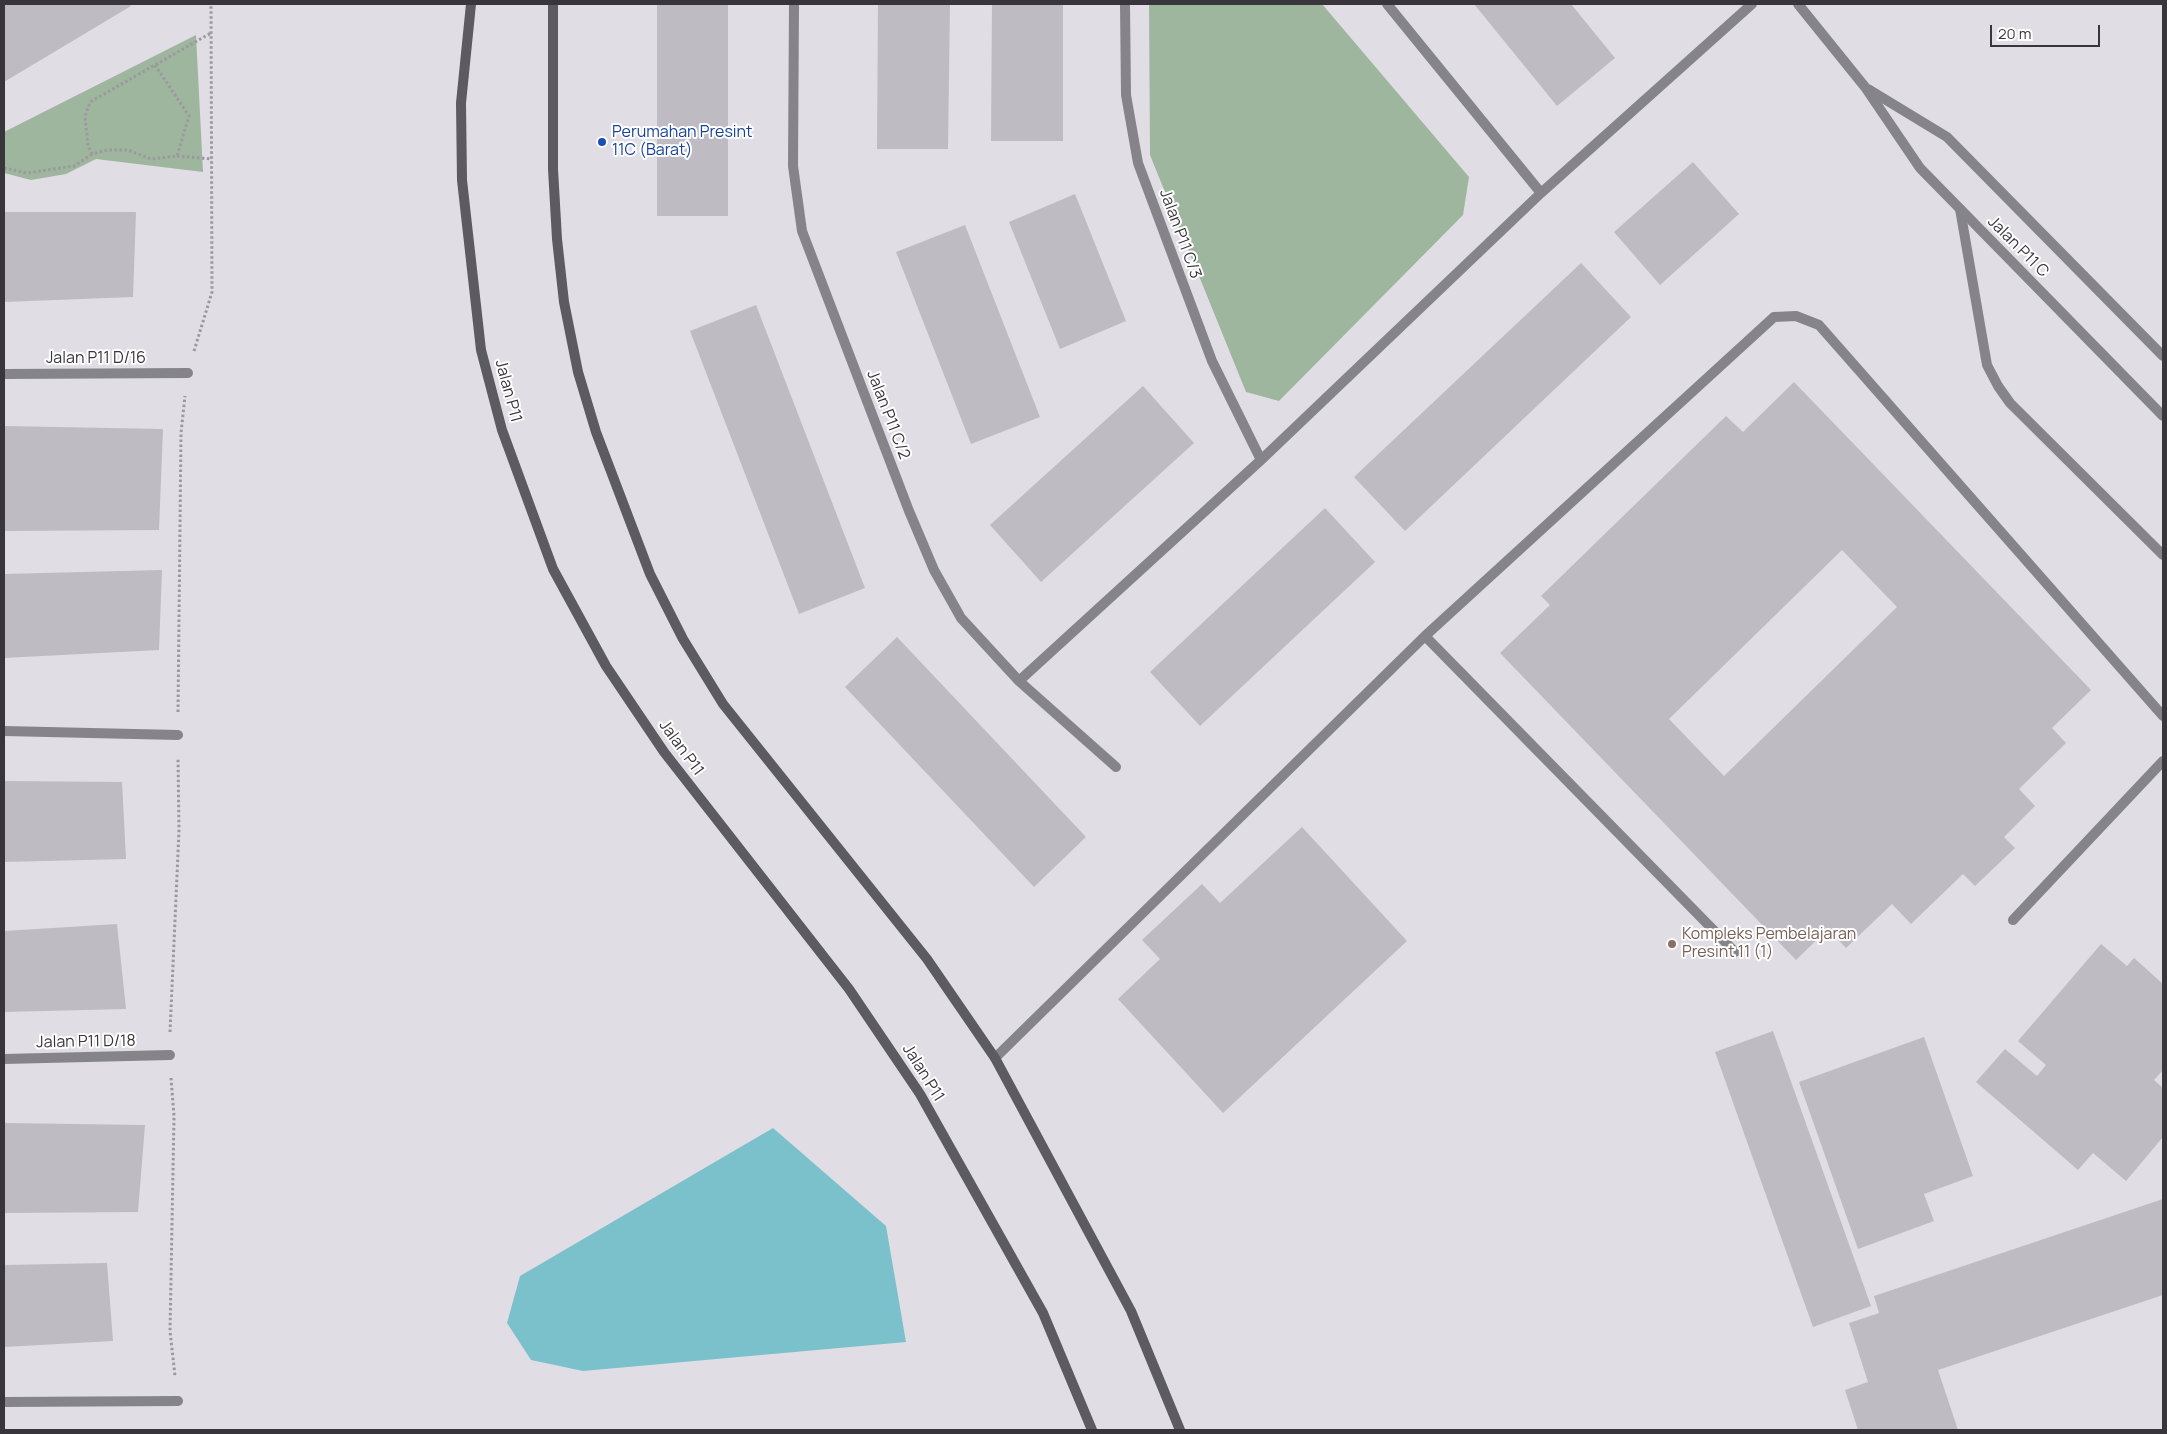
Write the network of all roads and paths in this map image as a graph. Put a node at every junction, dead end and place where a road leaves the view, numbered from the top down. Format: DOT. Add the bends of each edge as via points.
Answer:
graph roads {
  1 [pos="471,4"];
  2 [pos="553,4"];
  3 [pos="794,4"];
  4 [pos="1125,4"];
  5 [pos="1387,4"];
  6 [pos="1752,4"];
  7 [pos="1798,4"];
  8 [pos="211,33"];
  9 [pos="155,65"];
  10 [pos="1865,88"];
  11 [pos="92,154"];
  12 [pos="177,156"];
  13 [pos="212,158"];
  14 [pos="4,168"];
  15 [pos="1541,193"];
  16 [pos="1960,209"];
  17 [pos="2163,356"];
  18 [pos="188,373"];
  19 [pos="4,374"];
  20 [pos="2163,416"];
  21 [pos="1261,460"];
  22 [pos="2163,555"];
  23 [pos="1424,636"];
  24 [pos="1018,681"];
  25 [pos="2163,716"];
  26 [pos="4,731"];
  27 [pos="178,735"];
  28 [pos="2163,761"];
  29 [pos="1116,767"];
  30 [pos="2013,920"];
  31 [pos="1735,952"];
  32 [pos="170,1055"];
  33 [pos="995,1058"];
  34 [pos="4,1059"];
  35 [pos="178,1401"];
  36 [pos="4,1402"];
  37 [pos="1092,1430"];
  38 [pos="1180,1430"];
  1 -- 37 [label="main road, Jalan P11" via="461,103 462,180 481,350 502,430 554,569 606,666 664,752 849,989 920,1094 1043,1313"];
  2 -- 33 [label="main road" via="553,169 556,240 564,302 578,372 596,432 650,574 683,639 723,704 927,959"];
  3 -- 24 [label="street, Jalan P11 C/2" via="794,166 802,231 934,570 961,618"];
  4 -- 21 [label="street, Jalan P11 C/3" via="1126,95 1138,163 1212,361"];
  5 -- 15 [label="street"];
  6 -- 15 [label="street"];
  7 -- 10 [label="street, Jalan P11 C"];
  8 -- 9 [label="path"];
  9 -- 11 [label="path" via="90,102 85,116"];
  9 -- 12 [label="path" via="189,116"];
  10 -- 16 [label="street, Jalan P11 C" via="1920,168"];
  10 -- 17 [label="street, Jalan P11 C" via="1947,137"];
  11 -- 12 [label="path" via="128,150 151,159"];
  11 -- 14 [label="path" via="65,168 27,173"];
  12 -- 13 [label="path"];
  15 -- 21 [label="street"];
  16 -- 20 [label="street, Jalan P11 C"];
  16 -- 22 [label="street" via="1987,364 1998,386 2010,403"];
  18 -- 19 [label="street, Jalan P11 D/16"];
  21 -- 24 [label="street"];
  23 -- 25 [label="street" via="1774,317 1796,316 1819,325"];
  23 -- 31 [label="street"];
  23 -- 33 [label="street"];
  24 -- 29 [label="street, Jalan P11 C/2"];
  26 -- 27 [label="street"];
  28 -- 30 [label="street"];
  32 -- 34 [label="street, Jalan P11 D/18"];
  33 -- 38 [label="main road" via="1131,1311"];
  35 -- 36 [label="street"];
}
